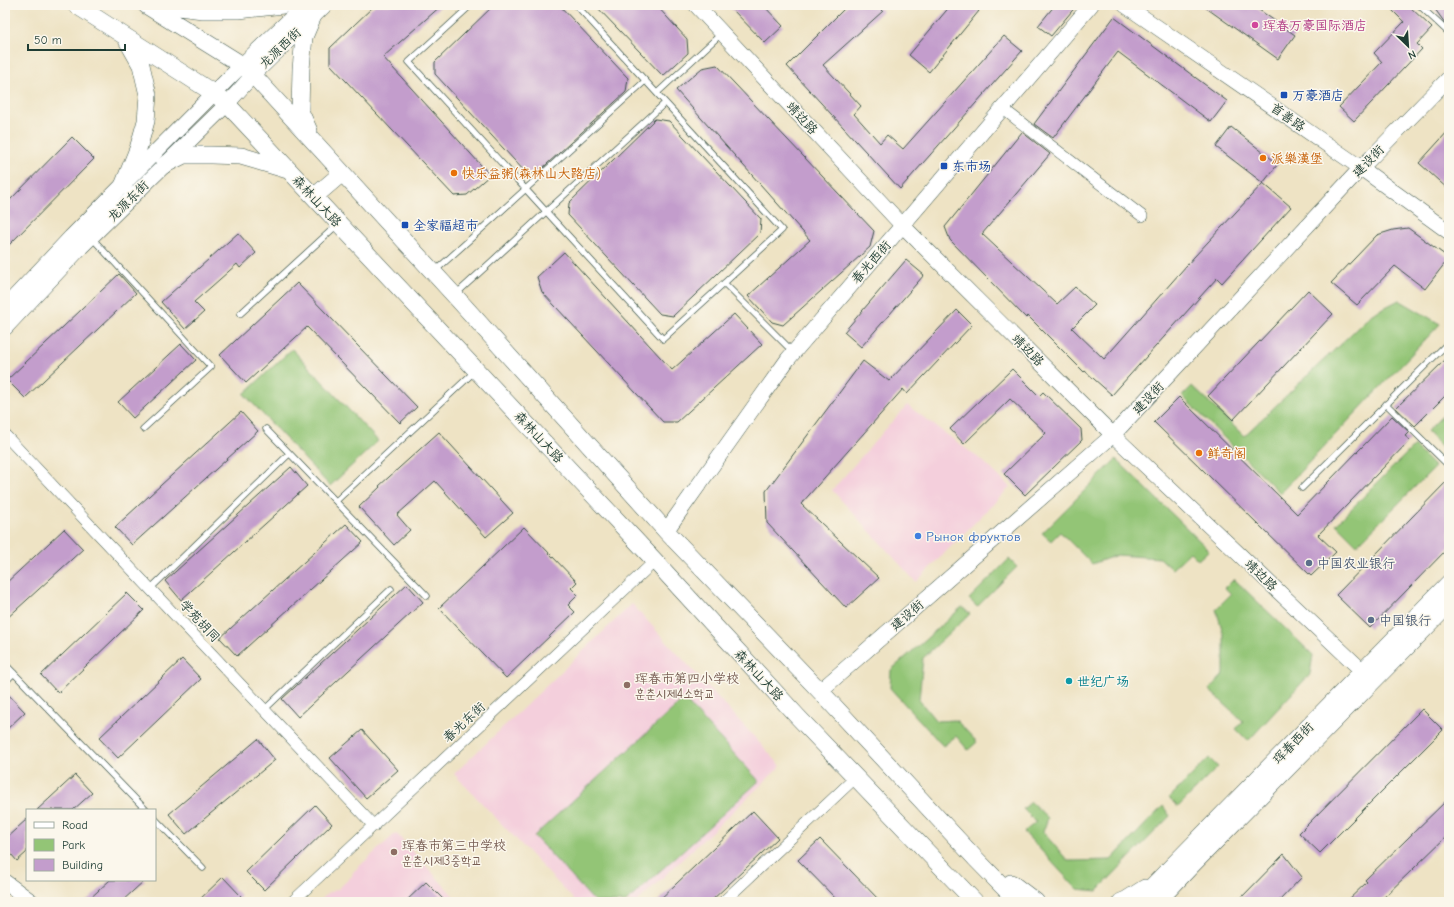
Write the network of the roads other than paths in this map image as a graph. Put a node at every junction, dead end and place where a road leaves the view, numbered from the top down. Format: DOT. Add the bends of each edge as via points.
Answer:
graph roads {
  1 [pos="76,5"];
  2 [pos="146,5"];
  3 [pos="162,5"];
  4 [pos="283,5"];
  5 [pos="576,5"];
  6 [pos="696,5"];
  7 [pos="1091,5"];
  8 [pos="1124,5"];
  9 [pos="1419,5"];
  10 [pos="470,6"];
  11 [pos="314,9"];
  12 [pos="722,33"];
  13 [pos="1449,33"];
  14 [pos="124,36"];
  15 [pos="247,70"];
  16 [pos="1449,78"];
  17 [pos="645,81"];
  18 [pos="657,93"];
  19 [pos="221,99"];
  20 [pos="665,103"];
  21 [pos="1002,108"];
  22 [pos="314,142"];
  23 [pos="164,165"];
  24 [pos="1361,168"];
  25 [pos="289,170"];
  26 [pos="342,173"];
  27 [pos="123,186"];
  28 [pos="526,189"];
  29 [pos="314,197"];
  30 [pos="547,212"];
  31 [pos="1142,216"];
  32 [pos="339,223"];
  33 [pos="902,225"];
  34 [pos="1449,232"];
  35 [pos="92,237"];
  36 [pos="433,272"];
  37 [pos="724,283"];
  38 [pos="455,296"];
  39 [pos="5,307"];
  40 [pos="240,314"];
  41 [pos="5,328"];
  42 [pos="1449,342"];
  43 [pos="793,352"];
  44 [pos="476,370"];
  45 [pos="1386,404"];
  46 [pos="143,429"];
  47 [pos="266,430"];
  48 [pos="5,435"];
  49 [pos="1113,435"];
  50 [pos="290,454"];
  51 [pos="1449,466"];
  52 [pos="1302,488"];
  53 [pos="336,502"];
  54 [pos="666,531"];
  55 [pos="655,562"];
  56 [pos="1449,583"];
  57 [pos="150,589"];
  58 [pos="391,589"];
  59 [pos="427,596"];
  60 [pos="1449,604"];
  61 [pos="5,664"];
  62 [pos="14,673"];
  63 [pos="1368,677"];
  64 [pos="5,682"];
  65 [pos="820,691"];
  66 [pos="264,710"];
  67 [pos="856,778"];
  68 [pos="145,809"];
  69 [pos="156,820"];
  70 [pos="374,826"];
  71 [pos="975,858"];
  72 [pos="1192,865"];
  73 [pos="203,868"];
  74 [pos="951,876"];
  75 [pos="1163,876"];
  76 [pos="5,882"];
  77 [pos="32,902"];
  78 [pos="292,902"];
  79 [pos="723,902"];
  80 [pos="964,902"];
  81 [pos="975,902"];
  82 [pos="1018,902"];
  83 [pos="1036,902"];
  84 [pos="1121,902"];
  85 [pos="1137,902"];
  86 [pos="1157,902"];
  87 [pos="1166,902"];
  1 -- 14 [label="main road, 森林山大路"];
  2 -- 15 [label="main road"];
  3 -- 4 [label="main road" via="204,10 239,10"];
  5 -- 17 [label="lane"];
  6 -- 12 [label="street, 靖边路"];
  7 -- 21 [label="street, 春光西街"];
  8 -- 24 [label="street, 首善路"];
  9 -- 13 [label="lane"];
  10 -- 28 [label="lane" via="409,62"];
  11 -- 15 [label="street, 龙源西街"];
  11 -- 22 [label="main road" via="304,37 300,111"];
  12 -- 18 [label="lane"];
  12 -- 33 [label="street, 靖边路"];
  14 -- 19 [label="main road, 森林山大路"];
  14 -- 27 [label="main road" via="142,65 148,95 146,121"];
  15 -- 19 [label="street, 龙源东街"];
  15 -- 22 [label="main road"];
  16 -- 24 [label="street, 建设街"];
  17 -- 18 [label="lane"];
  17 -- 28 [label="lane"];
  18 -- 20 [label="lane"];
  19 -- 23 [label="street, 龙源东街"];
  19 -- 25 [label="main road, 森林山大路"];
  19 -- 27 [label="street, 龙源东街"];
  20 -- 30 [label="lane"];
  20 -- 37 [label="lane" via="782,230"];
  21 -- 31 [label="street"];
  21 -- 33 [label="street, 春光西街"];
  22 -- 26 [label="main road"];
  23 -- 25 [label="main road" via="184,155 241,156"];
  23 -- 35 [label="street, 龙源东街"];
  24 -- 34 [label="street, 首善路"];
  24 -- 49 [label="street, 建设街"];
  25 -- 29 [label="main road, 森林山大路"];
  26 -- 29 [label="main road"];
  26 -- 36 [label="main road"];
  27 -- 39 [label="street, 龙源东街"];
  28 -- 30 [label="lane"];
  28 -- 36 [label="lane"];
  29 -- 32 [label="main road, 森林山大路"];
  30 -- 37 [label="lane" via="663,339"];
  30 -- 38 [label="lane"];
  32 -- 40 [label="lane"];
  32 -- 44 [label="main road, 森林山大路"];
  33 -- 43 [label="street, 春光西街"];
  33 -- 49 [label="street, 靖边路"];
  35 -- 41 [label="street, 龙源东街"];
  35 -- 46 [label="lane" via="211,367"];
  36 -- 38 [label="main road"];
  37 -- 43 [label="lane"];
  38 -- 54 [label="main road"];
  42 -- 45 [label="lane"];
  43 -- 54 [label="street, 春光西街"];
  44 -- 53 [label="lane"];
  44 -- 55 [label="main road, 森林山大路"];
  45 -- 51 [label="lane"];
  45 -- 52 [label="lane"];
  47 -- 50 [label="lane"];
  48 -- 57 [label="street, 学苑胡同"];
  49 -- 63 [label="street, 靖边路"];
  49 -- 65 [label="street, 建设街"];
  50 -- 53 [label="lane"];
  50 -- 57 [label="lane"];
  53 -- 59 [label="lane"];
  54 -- 65 [label="main road"];
  55 -- 67 [label="main road, 森林山大路"];
  55 -- 70 [label="street, 春光东街"];
  56 -- 63 [label="main road, 珲春西街"];
  57 -- 66 [label="street, 学苑胡同"];
  58 -- 66 [label="lane"];
  60 -- 63 [label="main road, 珲春西街"];
  61 -- 62 [label="lane"];
  62 -- 64 [label="lane"];
  62 -- 68 [label="lane"];
  63 -- 72 [label="main road, 珲春西街"];
  63 -- 75 [label="main road, 珲春西街"];
  65 -- 71 [label="main road"];
  66 -- 70 [label="street, 学苑胡同"];
  67 -- 74 [label="main road, 森林山大路"];
  67 -- 79 [label="street"];
  69 -- 73 [label="lane"];
  70 -- 78 [label="street, 春光东街"];
  71 -- 82 [label="main road"];
  71 -- 83 [label="main road"];
  72 -- 86 [label="main road, 珲春西街"];
  72 -- 87 [label="main road"];
  74 -- 80 [label="main road"];
  74 -- 81 [label="main road, 森林山大路"];
  75 -- 84 [label="main road"];
  75 -- 85 [label="main road, 珲春西街"];
  76 -- 77 [label="street"];
}
